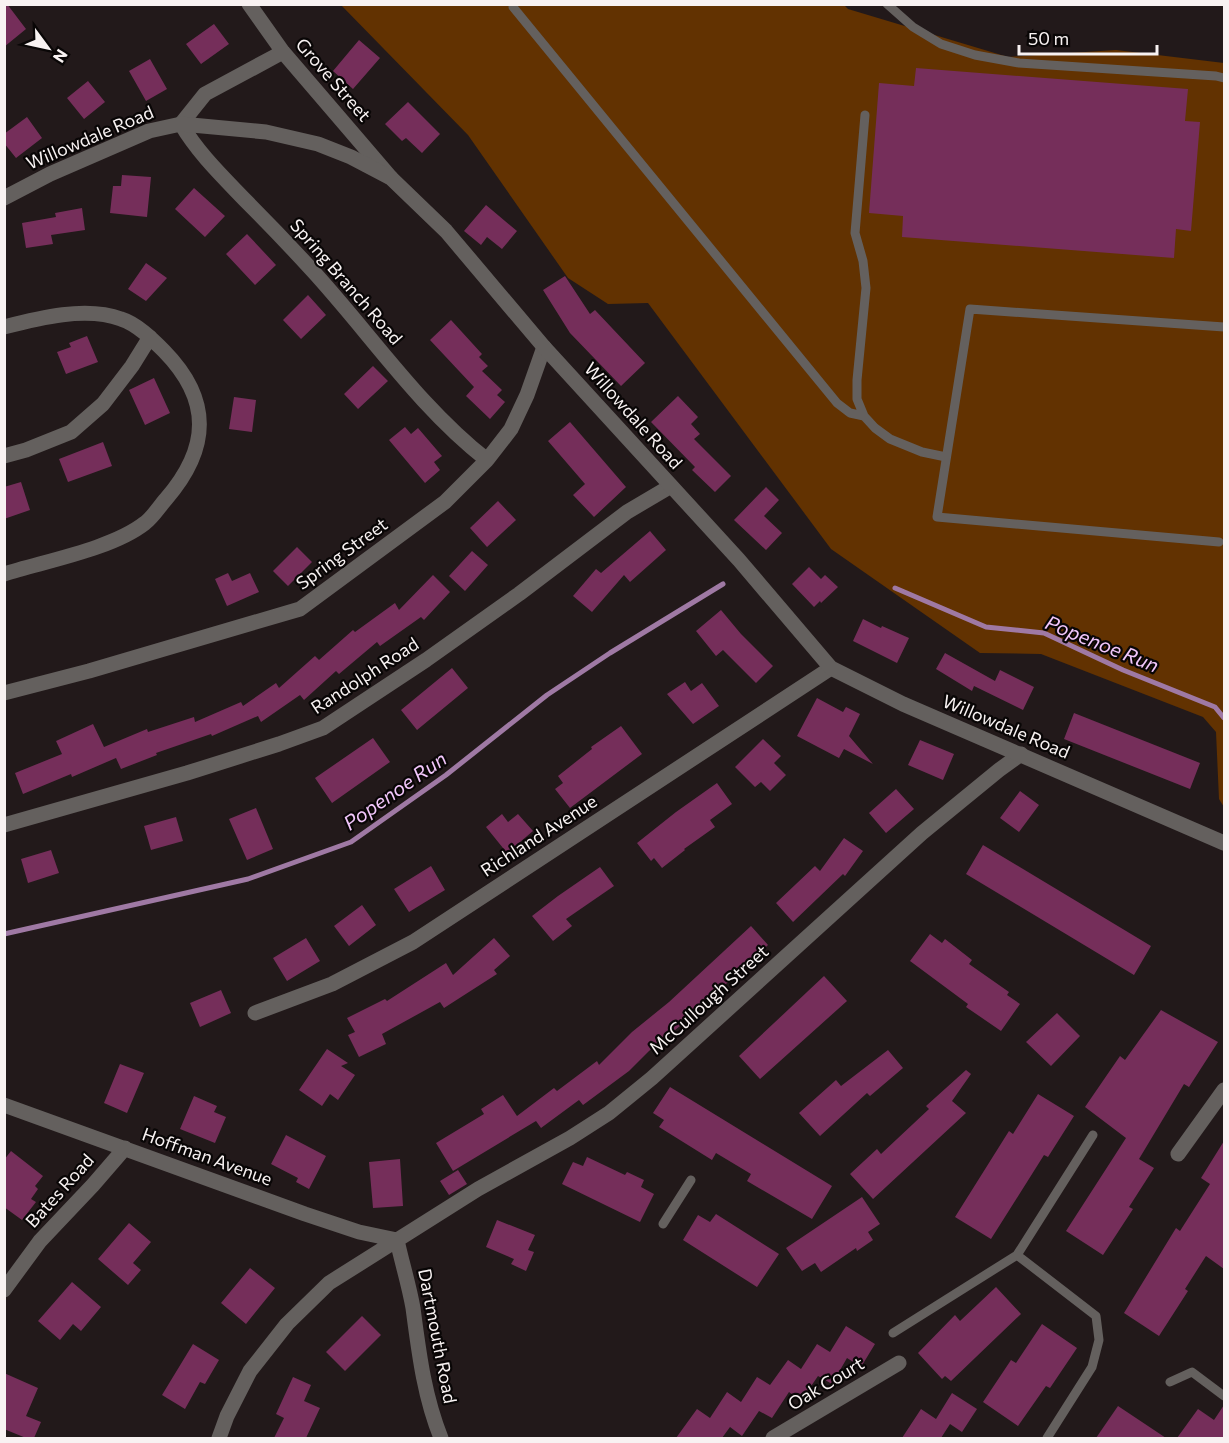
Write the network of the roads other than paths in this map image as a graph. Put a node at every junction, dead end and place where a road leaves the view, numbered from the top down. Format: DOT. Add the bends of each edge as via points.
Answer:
graph roads {
  1 [pos="249,4"];
  2 [pos="887,4"];
  3 [pos="513,7"];
  4 [pos="283,52"];
  5 [pos="1224,78"];
  6 [pos="865,115"];
  7 [pos="181,124"];
  8 [pos="391,178"];
  9 [pos="4,198"];
  10 [pos="4,327"];
  11 [pos="1224,327"];
  12 [pos="150,337"];
  13 [pos="544,346"];
  14 [pos="864,416"];
  15 [pos="4,456"];
  16 [pos="946,457"];
  17 [pos="487,460"];
  18 [pos="671,486"];
  19 [pos="1219,542"];
  20 [pos="4,574"];
  21 [pos="831,668"];
  22 [pos="4,693"];
  23 [pos="1021,754"];
  24 [pos="4,825"];
  25 [pos="1224,843"];
  26 [pos="255,1013"];
  27 [pos="1224,1090"];
  28 [pos="4,1105"];
  29 [pos="1093,1135"];
  30 [pos="125,1148"];
  31 [pos="1178,1154"];
  32 [pos="691,1180"];
  33 [pos="663,1224"];
  34 [pos="398,1240"];
  35 [pos="1017,1255"];
  36 [pos="4,1290"];
  37 [pos="893,1333"];
  38 [pos="899,1363"];
  39 [pos="1170,1382"];
  40 [pos="1224,1396"];
  41 [pos="219,1438"];
  42 [pos="441,1438"];
  43 [pos="773,1438"];
  44 [pos="1047,1438"];
  1 -- 4 [label="street, Grove Street"];
  2 -- 5 [label="lane" via="913,27 941,44 975,55 1019,63"];
  3 -- 14 [label="lane" via="837,403 850,413"];
  4 -- 7 [label="street" via="205,94"];
  4 -- 8 [label="street, Grove Street"];
  6 -- 14 [label="lane" via="855,234 866,288 857,380"];
  7 -- 8 [label="street, Willowdale Road" via="266,132 318,144 351,156"];
  7 -- 9 [label="street, Willowdale Road" via="149,131"];
  7 -- 17 [label="street, Spring Branch Road" via="209,163 321,280 411,388 460,439"];
  8 -- 13 [label="street, Willowdale Road" via="446,231"];
  10 -- 12 [label="street" via="84,312 121,319"];
  11 -- 16 [label="lane" via="970,309"];
  12 -- 15 [label="street" via="103,404 71,432"];
  12 -- 20 [label="street" via="176,363 196,399 201,428 194,457 174,489 145,523 110,543"];
  13 -- 17 [label="street, Spring Street" via="528,395 511,429"];
  13 -- 18 [label="street, Willowdale Road"];
  14 -- 16 [label="lane" via="890,439"];
  16 -- 19 [label="lane" via="937,517"];
  17 -- 22 [label="street, Spring Street" via="445,502 300,609"];
  18 -- 21 [label="street, Willowdale Road"];
  18 -- 24 [label="street, Randolph Road" via="627,512 445,647 323,728 187,773"];
  21 -- 23 [label="street, Willowdale Road" via="903,704"];
  21 -- 26 [label="street, Richland Avenue" via="413,942 332,984"];
  23 -- 25 [label="street, Willowdale Road"];
  23 -- 34 [label="street, McCullough Street" via="922,834 609,1113"];
  27 -- 31 [label="street"];
  28 -- 30 [label="street, Hoffman Avenue"];
  29 -- 35 [label="lane"];
  30 -- 34 [label="street, Hoffman Avenue" via="304,1214"];
  30 -- 36 [label="street, Bates Road" via="40,1241"];
  32 -- 33 [label="lane"];
  34 -- 41 [label="street, McCullough Street" via="329,1283 287,1324 250,1371"];
  34 -- 42 [label="street, Dartmouth Road" via="425,1390"];
  35 -- 37 [label="lane"];
  35 -- 44 [label="lane" via="1096,1316 1099,1340 1092,1367"];
  38 -- 43 [label="street, Oak Court"];
  39 -- 40 [label="lane" via="1192,1372"];
}
